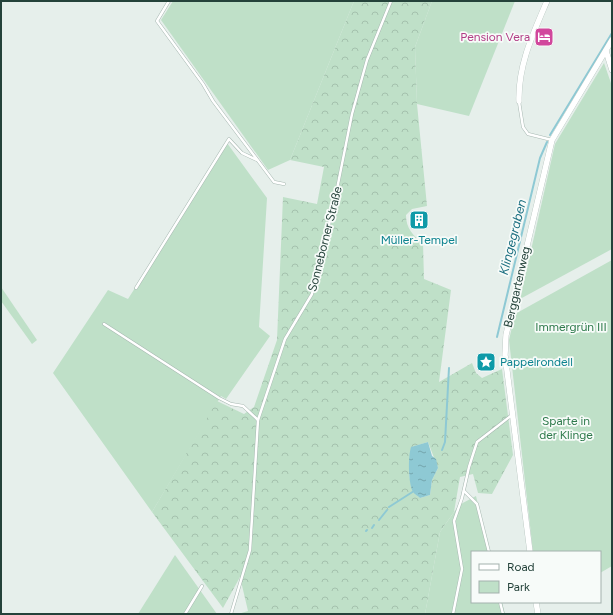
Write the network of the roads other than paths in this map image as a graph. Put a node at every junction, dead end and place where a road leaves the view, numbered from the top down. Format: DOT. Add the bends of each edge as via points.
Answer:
graph roads {
  1 [pos="169,1"];
  2 [pos="391,1"];
  3 [pos="547,1"];
  4 [pos="612,40"];
  5 [pos="606,51"];
  6 [pos="612,70"];
  7 [pos="519,101"];
  8 [pos="552,140"];
  9 [pos="258,161"];
  10 [pos="284,184"];
  11 [pos="136,288"];
  12 [pos="104,324"];
  13 [pos="514,414"];
  14 [pos="258,420"];
  15 [pos="464,491"];
  16 [pos="489,551"];
  17 [pos="530,551"];
  18 [pos="202,586"];
  19 [pos="500,603"];
  20 [pos="536,603"];
  21 [pos="185,614"];
  22 [pos="231,614"];
  23 [pos="453,614"];
  24 [pos="503,614"];
  25 [pos="538,614"];
  1 -- 9 [label="lane" via="157,21"];
  2 -- 14 [label="lane, Sonneborner Straße" via="367,60 354,106 312,294 285,339"];
  3 -- 7 [label="street" via="520,74"];
  4 -- 5 [label="street, Berggartenweg"];
  5 -- 6 [label="street"];
  5 -- 8 [label="street, Berggartenweg"];
  7 -- 8 [label="lane" via="523,127 528,134"];
  8 -- 13 [label="street, Berggartenweg" via="506,335 505,355"];
  9 -- 10 [label="lane" via="274,182"];
  9 -- 11 [label="lane" via="242,153 229,139"];
  12 -- 14 [label="lane" via="219,398 243,406"];
  13 -- 15 [label="lane" via="477,442"];
  13 -- 17 [label="street, Berggartenweg"];
  14 -- 22 [label="lane, Sonneborner Straße" via="250,550"];
  15 -- 16 [label="lane" via="477,504"];
  15 -- 23 [label="lane" via="454,522 462,569"];
  18 -- 21 [label="lane"];
  19 -- 24 [label="lane"];
  20 -- 25 [label="street"];
}
